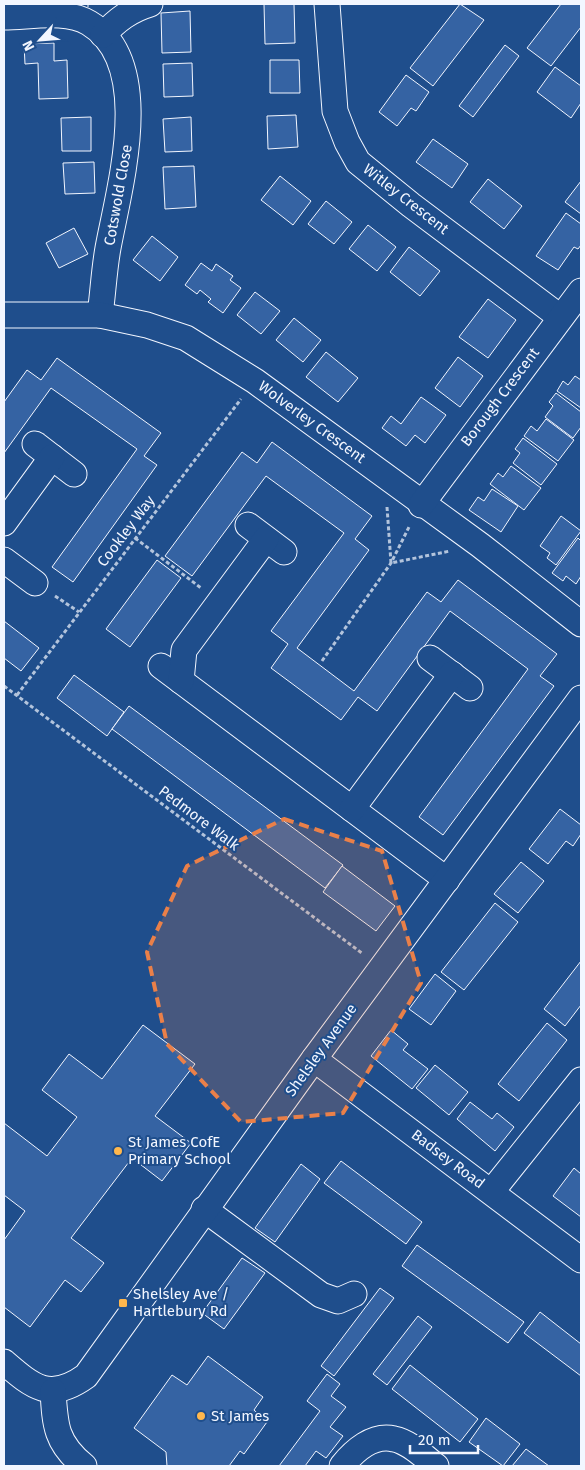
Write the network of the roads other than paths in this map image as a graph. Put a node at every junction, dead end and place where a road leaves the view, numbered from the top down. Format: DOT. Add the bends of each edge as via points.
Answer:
graph roads {
  1 [pos="150,4"];
  2 [pos="327,4"];
  3 [pos="4,17"];
  4 [pos="103,34"];
  5 [pos="581,291"];
  6 [pos="4,315"];
  7 [pos="100,315"];
  8 [pos="560,317"];
  9 [pos="74,474"];
  10 [pos="421,504"];
  11 [pos="4,523"];
  12 [pos="266,539"];
  13 [pos="4,560"];
  14 [pos="35,583"];
  15 [pos="581,624"];
  16 [pos="430,658"];
  17 [pos="161,666"];
  18 [pos="181,680"];
  19 [pos="581,698"];
  20 [pos="352,809"];
  21 [pos="447,880"];
  22 [pos="314,1059"];
  23 [pos="581,1080"];
  24 [pos="492,1191"];
  25 [pos="204,1209"];
  26 [pos="581,1260"];
  27 [pos="354,1294"];
  28 [pos="4,1362"];
  29 [pos="53,1391"];
  30 [pos="84,1466"];
  31 [pos="342,1466"];
  32 [pos="436,1466"];
  1 -- 4 [label="street" via="138,7 117,20"];
  2 -- 8 [label="street, Witley Crescent" via="335,111 358,162 411,206"];
  3 -- 4 [label="street, Cotswold Close" via="72,16 90,23"];
  4 -- 7 [label="street, Cotswold Close" via="122,66 129,129"];
  5 -- 8 [label="street, Borough Crescent"];
  6 -- 7 [label="street, Wolverley Crescent"];
  7 -- 10 [label="street, Wolverley Crescent" via="186,338 255,381"];
  8 -- 10 [label="street, Borough Crescent"];
  9 -- 11 [label="street" via="44,451"];
  10 -- 15 [label="street, Wolverley Crescent" via="480,545"];
  12 -- 18 [label="street" via="184,650"];
  13 -- 14 [label="street"];
  16 -- 20 [label="street" via="461,681"];
  17 -- 18 [label="street"];
  18 -- 20 [label="street"];
  19 -- 21 [label="street, Shelsley Avenue"];
  20 -- 21 [label="street"];
  21 -- 22 [label="street, Shelsley Avenue"];
  22 -- 24 [label="street, Badsey Road"];
  22 -- 25 [label="street, Shelsley Avenue"];
  23 -- 24 [label="street"];
  24 -- 26 [label="street, Badsey Road"];
  25 -- 27 [label="street" via="321,1295 338,1301"];
  25 -- 29 [label="street, Shelsley Avenue" via="86,1376 72,1386"];
  28 -- 29 [label="street" via="30,1385"];
  29 -- 30 [label="street" via="60,1438 68,1453"];
  31 -- 32 [label="street" via="354,1452 372,1442 394,1438"];
}
